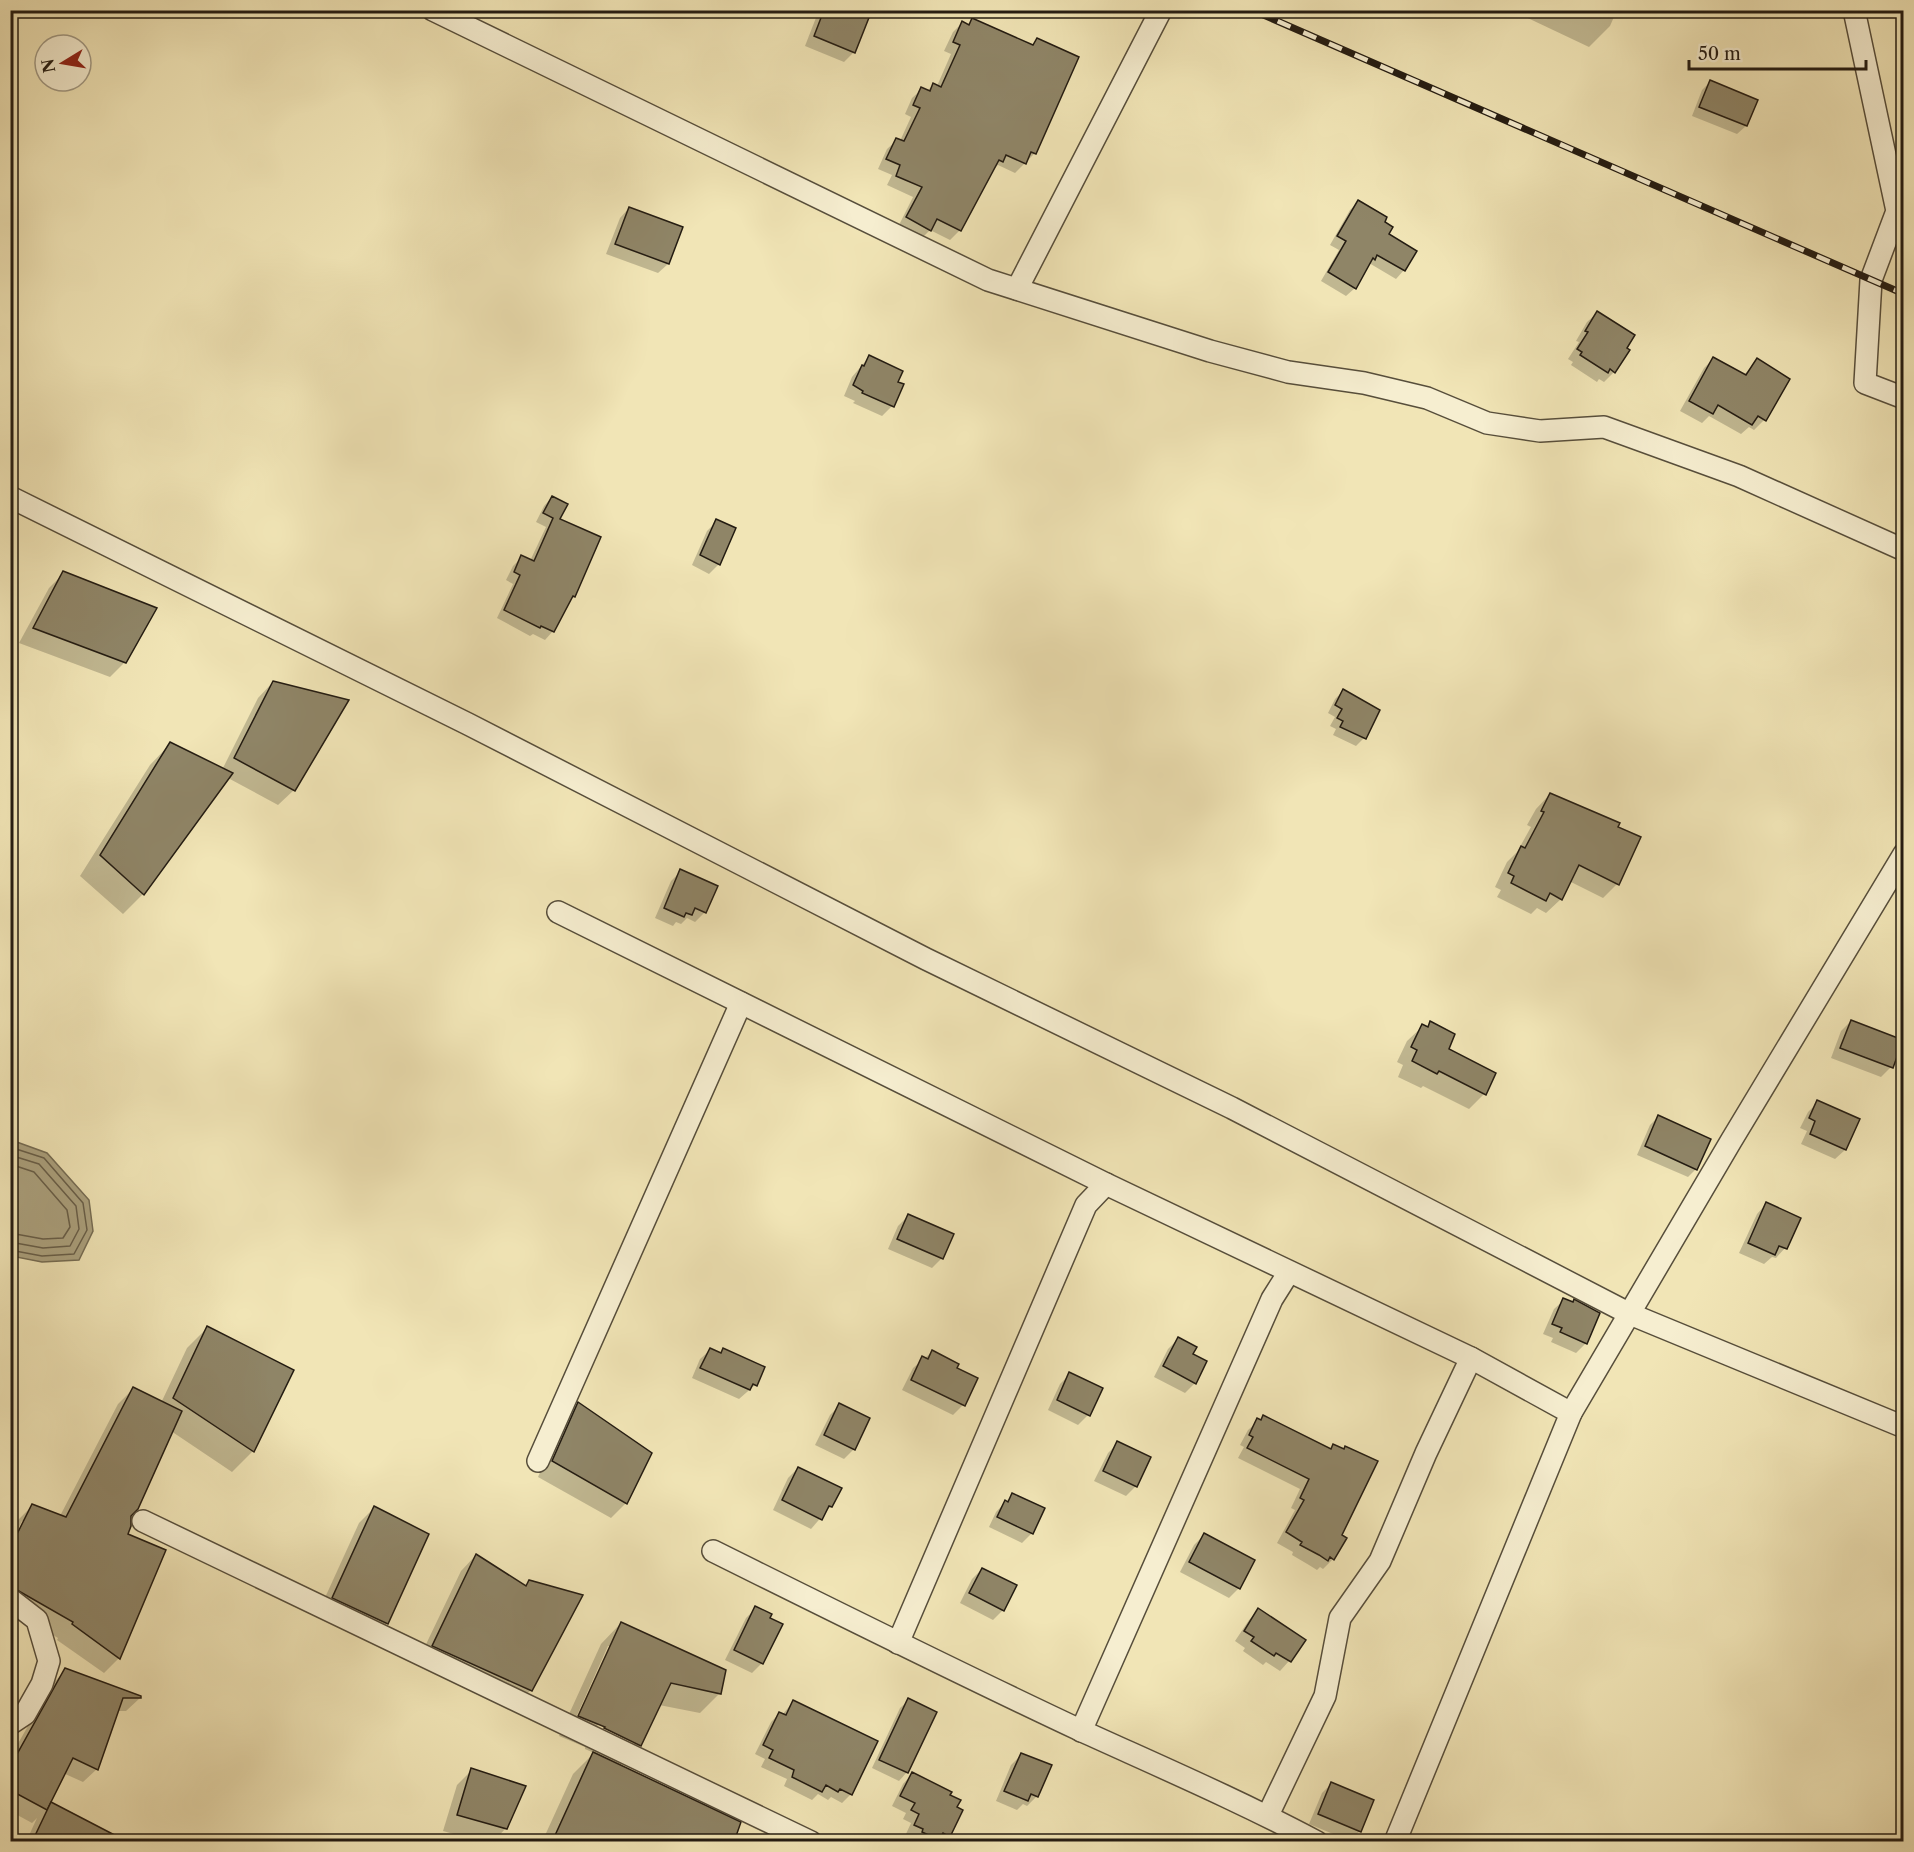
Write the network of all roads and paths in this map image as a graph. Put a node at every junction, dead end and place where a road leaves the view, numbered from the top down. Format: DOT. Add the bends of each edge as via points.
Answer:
graph roads {
  1 [pos="433,10"];
  2 [pos="1161,10"];
  3 [pos="1854,10"];
  4 [pos="1017,289"];
  5 [pos="1904,398"];
  6 [pos="10,497"];
  7 [pos="1904,550"];
  8 [pos="1904,854"];
  9 [pos="558,912"];
  10 [pos="741,1003"];
  11 [pos="1106,1184"];
  12 [pos="1289,1272"];
  13 [pos="1630,1314"];
  14 [pos="1471,1358"];
  15 [pos="1571,1413"];
  16 [pos="1904,1427"];
  17 [pos="538,1461"];
  18 [pos="143,1521"];
  19 [pos="713,1551"];
  20 [pos="10,1599"];
  21 [pos="898,1642"];
  22 [pos="10,1724"];
  23 [pos="1081,1731"];
  24 [pos="1268,1815"];
  25 [pos="811,1842"];
  26 [pos="1317,1842"];
  27 [pos="1395,1842"];
  1 -- 4 [label="street" via="988,280"];
  2 -- 4 [label="street"];
  3 -- 5 [label="street" via="1897,211 1871,279 1865,383"];
  4 -- 7 [label="street" via="1288,372 1364,383 1427,398 1487,423 1540,431 1604,427 1739,476"];
  6 -- 13 [label="street" via="1232,1108"];
  8 -- 13 [label="street"];
  9 -- 10 [label="street"];
  10 -- 11 [label="street"];
  10 -- 17 [label="street"];
  11 -- 12 [label="street"];
  11 -- 21 [label="street" via="1086,1205"];
  12 -- 14 [label="street"];
  12 -- 23 [label="street" via="1272,1299"];
  13 -- 15 [label="street"];
  13 -- 16 [label="street"];
  14 -- 15 [label="street"];
  14 -- 24 [label="street" via="1380,1561 1340,1618 1325,1696"];
  15 -- 27 [label="street"];
  18 -- 25 [label="street"];
  19 -- 21 [label="street"];
  20 -- 22 [label="street" via="38,1620 49,1661 42,1684 25,1714"];
  21 -- 23 [label="street"];
  23 -- 24 [label="street"];
  24 -- 26 [label="street"];
}
